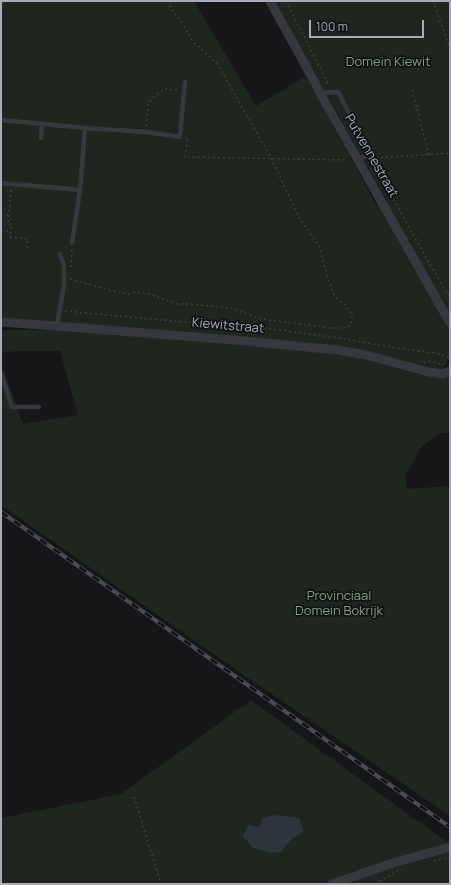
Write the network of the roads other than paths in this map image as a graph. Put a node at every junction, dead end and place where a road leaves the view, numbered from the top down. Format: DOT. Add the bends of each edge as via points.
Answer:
graph roads {
  1 [pos="270,1"];
  2 [pos="185,82"];
  3 [pos="320,93"];
  4 [pos="1,120"];
  5 [pos="42,124"];
  6 [pos="85,128"];
  7 [pos="41,138"];
  8 [pos="358,159"];
  9 [pos="1,183"];
  10 [pos="80,190"];
  11 [pos="72,243"];
  12 [pos="60,254"];
  13 [pos="1,322"];
  14 [pos="450,323"];
  15 [pos="57,326"];
  16 [pos="450,371"];
  17 [pos="1,373"];
  18 [pos="39,407"];
  19 [pos="449,850"];
  20 [pos="332,884"];
  1 -- 3 [label="street, Putvennestraat"];
  2 -- 6 [label="lane" via="180,137"];
  3 -- 8 [label="street, Putvennestraat"];
  3 -- 8 [label="lane" via="338,92 371,156"];
  4 -- 5 [label="lane"];
  5 -- 6 [label="lane"];
  5 -- 7 [label="lane"];
  6 -- 10 [label="lane"];
  8 -- 14 [label="street, Putvennestraat"];
  9 -- 10 [label="lane"];
  10 -- 11 [label="lane"];
  12 -- 15 [label="lane" via="64,266 64,285"];
  13 -- 15 [label="street, Kiewitstraat"];
  15 -- 16 [label="street, Kiewitstraat" via="338,350 429,372 443,374"];
  17 -- 18 [label="lane" via="12,407"];
  19 -- 20 [label="street" via="393,862"];
}
